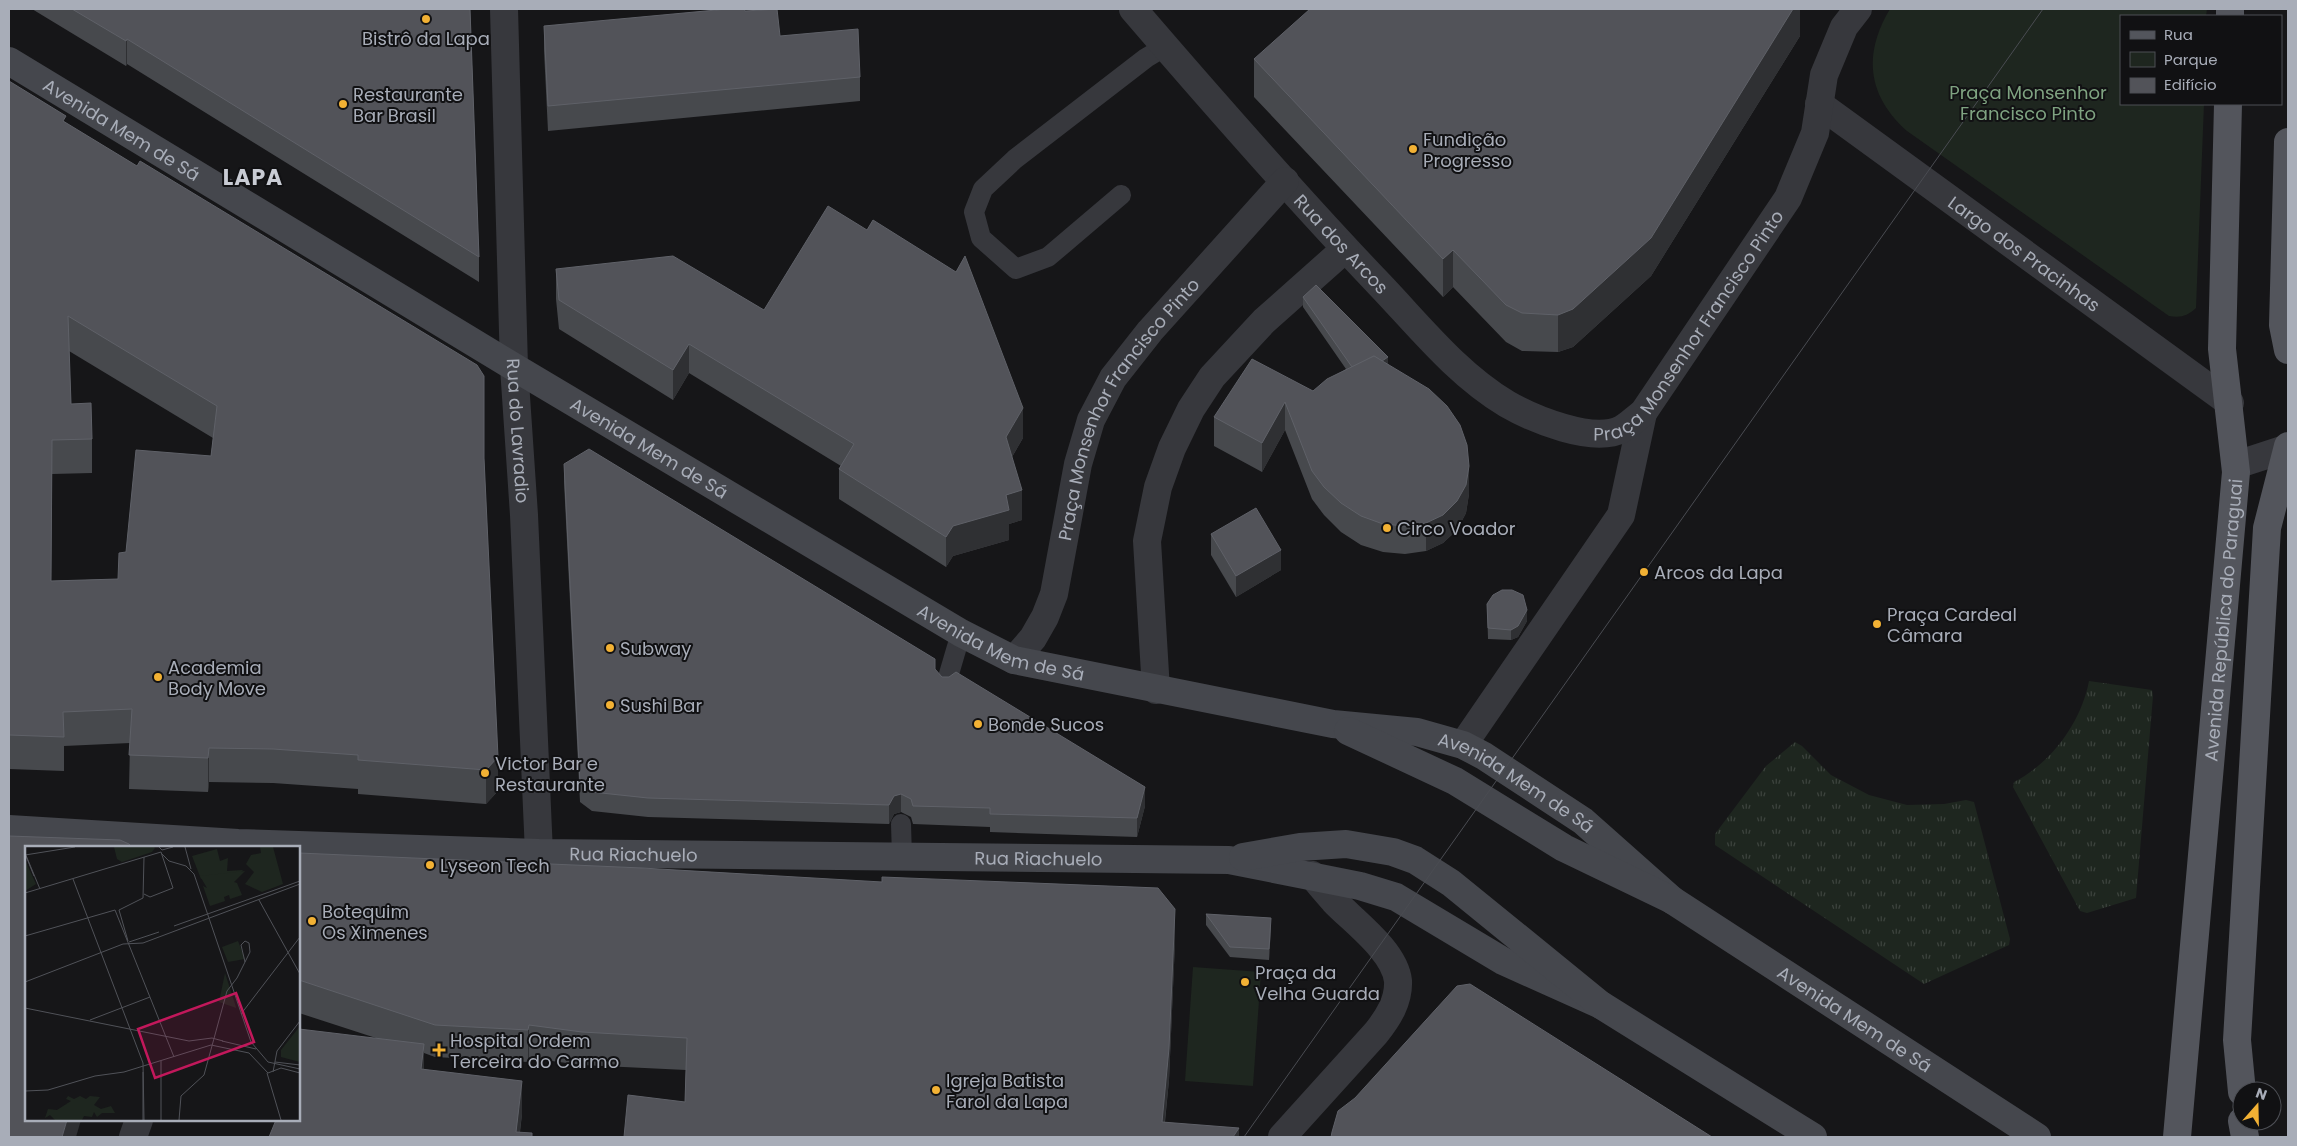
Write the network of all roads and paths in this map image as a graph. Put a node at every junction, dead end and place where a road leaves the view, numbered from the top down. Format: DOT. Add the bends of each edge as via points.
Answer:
graph roads {
  1 [pos="504,9"];
  2 [pos="1133,9"];
  3 [pos="1858,9"];
  4 [pos="1166,46"];
  5 [pos="9,61"];
  6 [pos="1819,104"];
  7 [pos="2228,105"];
  8 [pos="2288,142"];
  9 [pos="1285,181"];
  10 [pos="1122,196"];
  11 [pos="1345,248"];
  12 [pos="2287,335"];
  13 [pos="514,367"];
  14 [pos="2230,403"];
  15 [pos="1643,413"];
  16 [pos="1585,433"];
  17 [pos="2288,447"];
  18 [pos="2236,469"];
  19 [pos="2267,528"];
  20 [pos="962,633"];
  21 [pos="1014,660"];
  22 [pos="946,684"];
  23 [pos="1156,690"];
  24 [pos="1333,724"];
  25 [pos="1463,745"];
  26 [pos="901,824"];
  27 [pos="9,829"];
  28 [pos="238,845"];
  29 [pos="276,846"];
  30 [pos="300,847"];
  31 [pos="539,853"];
  32 [pos="902,857"];
  33 [pos="1229,860"];
  34 [pos="1312,875"];
  35 [pos="1672,900"];
  36 [pos="1601,1005"];
  37 [pos="2241,1081"];
  38 [pos="139,1121"];
  39 [pos="133,1137"];
  40 [pos="1282,1137"];
  41 [pos="1813,1137"];
  42 [pos="2037,1137"];
  43 [pos="2177,1137"];
  1 -- 13 [label="street, Rua do Lavradio"];
  2 -- 4 [label="street, Rua dos Arcos"];
  3 -- 6 [label="street, Praça Monsenhor Francisco Pinto" via="1844,27 1824,75"];
  4 -- 9 [label="street, Rua dos Arcos"];
  4 -- 10 [label="lane" via="1015,159 983,189 974,212 981,238 1016,269 1048,257"];
  5 -- 13 [label="main road, Avenida Mem de Sá"];
  6 -- 14 [label="street, Largo dos Pracinhas"];
  6 -- 15 [label="street, Praça Monsenhor Francisco Pinto" via="1814,133 1788,198"];
  7 -- 14 [label="main road, Avenida República do Paraguai" via="2222,349"];
  8 -- 12 [label="main road"];
  9 -- 11 [label="street, Rua dos Arcos"];
  9 -- 21 [label="street, Praça Monsenhor Francisco Pinto" via="1150,331 1113,378 1090,420 1078,464 1054,594 1033,638"];
  11 -- 16 [label="street, Rua dos Arcos" via="1466,375 1508,404"];
  11 -- 23 [label="street" via="1264,321 1212,377 1172,448 1158,487 1147,541"];
  13 -- 20 [label="main road, Avenida Mem de Sá"];
  13 -- 31 [label="street, Rua do Lavradio"];
  14 -- 18 [label="main road, Avenida República do Paraguai"];
  15 -- 16 [label="street, Praça Monsenhor Francisco Pinto" via="1621,429 1603,434"];
  15 -- 25 [label="street" via="1621,515"];
  17 -- 18 [label="street"];
  17 -- 19 [label="main road, Avenida República do Paraguai"];
  18 -- 19 [label="main road"];
  18 -- 43 [label="main road, Avenida República do Paraguai"];
  19 -- 37 [label="main road, Avenida República do Paraguai" via="2237,1040"];
  20 -- 21 [label="main road, Avenida Mem de Sá"];
  20 -- 22 [label="lane"];
  21 -- 23 [label="main road, Avenida Mem de Sá"];
  23 -- 24 [label="main road, Avenida Mem de Sá"];
  24 -- 25 [label="main road, Avenida Mem de Sá" via="1417,732"];
  24 -- 35 [label="main road, Avenida Mem de Sá" via="1456,781 1564,848"];
  25 -- 35 [label="main road, Avenida Mem de Sá" via="1599,833"];
  26 -- 32 [label="lane"];
  27 -- 28 [label="main road, Rua Riachuelo"];
  28 -- 29 [label="main road, Rua Riachuelo"];
  30 -- 31 [label="main road, Rua Riachuelo"];
  31 -- 32 [label="main road, Rua Riachuelo"];
  32 -- 33 [label="main road, Rua Riachuelo"];
  33 -- 34 [label="main road, Rua Riachuelo"];
  33 -- 36 [label="main road, Rua Riachuelo" via="1335,844 1360,845 1415,860 1458,889"];
  34 -- 36 [label="main road" via="1396,897 1504,961"];
  34 -- 40 [label="street" via="1366,929 1391,962 1398,980 1396,998 1376,1033"];
  35 -- 42 [label="main road, Avenida Mem de Sá"];
  36 -- 41 [label="main road"];
  38 -- 39 [label="street"];
}
